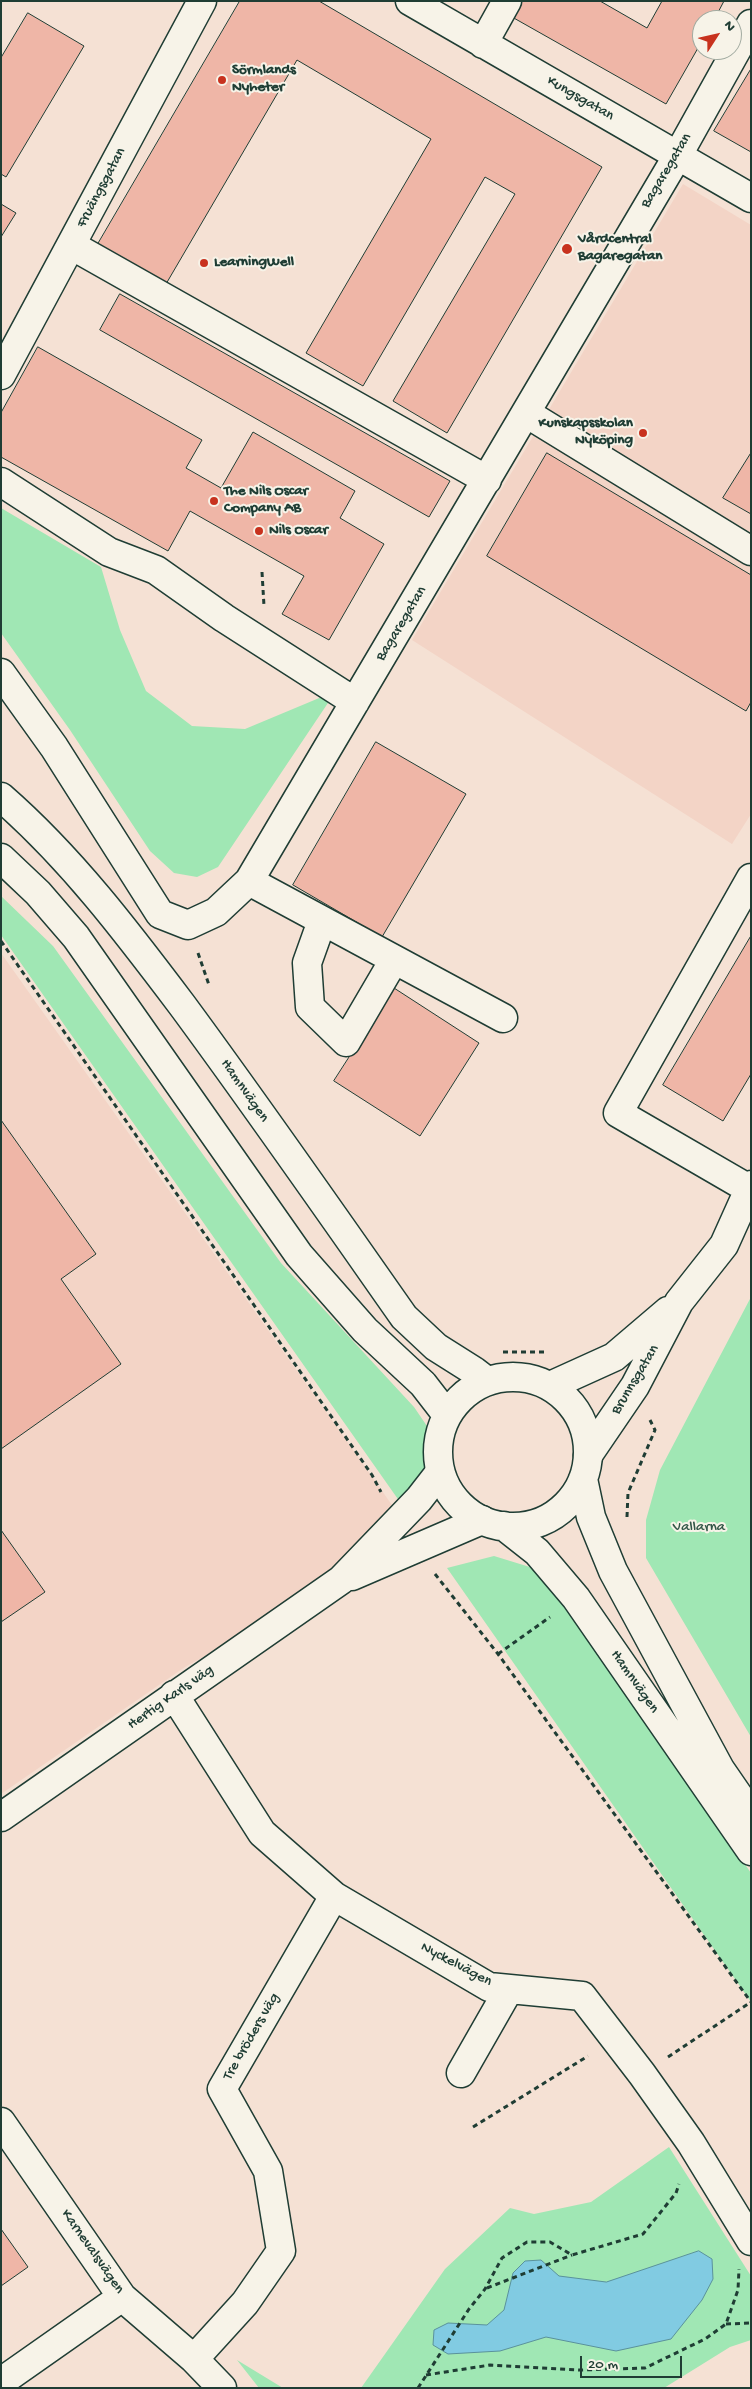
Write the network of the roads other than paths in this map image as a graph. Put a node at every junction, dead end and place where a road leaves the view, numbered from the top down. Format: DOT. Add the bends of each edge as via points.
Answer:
graph roads {
  1 [pos="202,1"];
  2 [pos="410,1"];
  3 [pos="507,1"];
  4 [pos="751,24"];
  5 [pos="483,44"];
  6 [pos="678,155"];
  7 [pos="751,198"];
  8 [pos="71,245"];
  9 [pos="1,375"];
  10 [pos="526,413"];
  11 [pos="487,480"];
  12 [pos="1,482"];
  13 [pos="751,551"];
  14 [pos="1,673"];
  15 [pos="355,702"];
  16 [pos="1,797"];
  17 [pos="1,858"];
  18 [pos="751,878"];
  19 [pos="249,882"];
  20 [pos="322,921"];
  21 [pos="394,960"];
  22 [pos="503,1018"];
  23 [pos="750,1186"];
  24 [pos="679,1302"];
  25 [pos="486,1381"];
  26 [pos="550,1386"];
  27 [pos="447,1415"];
  28 [pos="586,1467"];
  29 [pos="440,1472"];
  30 [pos="493,1523"];
  31 [pos="341,1580"];
  32 [pos="174,1695"];
  33 [pos="751,1814"];
  34 [pos="1,1817"];
  35 [pos="751,1851"];
  36 [pos="334,1896"];
  37 [pos="509,1989"];
  38 [pos="461,2073"];
  39 [pos="1,2122"];
  40 [pos="746,2233"];
  41 [pos="122,2297"];
  42 [pos="194,2359"];
  43 [pos="1,2382"];
  44 [pos="222,2388"];
  1 -- 8 [label="street, Fruängsgatan"];
  2 -- 5 [label="street, Kungsgatan"];
  3 -- 5 [label="street"];
  4 -- 6 [label="street, Bagaregatan"];
  5 -- 6 [label="street, Kungsgatan"];
  6 -- 7 [label="street, Kungsgatan"];
  6 -- 10 [label="street, Bagaregatan"];
  8 -- 9 [label="street, Fruängsgatan"];
  8 -- 11 [label="street"];
  10 -- 11 [label="street, Bagaregatan"];
  10 -- 13 [label="street"];
  11 -- 15 [label="street, Bagaregatan"];
  12 -- 15 [label="street" via="109,552 156,570"];
  14 -- 19 [label="street, Bagaregatan" via="54,747 160,914 188,925 216,912"];
  15 -- 19 [label="street, Bagaregatan"];
  16 -- 25 [label="street, Hamnvägen" via="96,893 126,931 223,1061 404,1317 436,1347"];
  17 -- 27 [label="street" via="76,937 299,1255 365,1330 423,1384"];
  18 -- 23 [label="street" via="618,1113"];
  19 -- 20 [label="street"];
  20 -- 21 [label="street"];
  20 -- 21 [label="street" via="308,963 310,1007 346,1042"];
  21 -- 22 [label="street"];
  23 -- 24 [label="street, Brunnsgatan" via="724,1245"];
  24 -- 26 [label="street, Brunnsgatan" via="614,1357"];
  24 -- 28 [label="street, Brunnsgatan" via="635,1386"];
  25 -- 26 [label="street" via="530,1378"];
  25 -- 27 [label="street" via="464,1395"];
  26 -- 28 [label="street" via="579,1415 586,1435"];
  27 -- 29 [label="street" via="440,1433"];
  28 -- 30 [label="street" via="569,1502 552,1516 529,1525"];
  28 -- 33 [label="street, Hamnvägen" via="591,1517 613,1571 720,1768"];
  29 -- 30 [label="street" via="450,1492 464,1508"];
  29 -- 31 [label="street, Hertig Karls väg" via="398,1522"];
  30 -- 31 [label="street, Hertig Karls väg" via="457,1529 416,1550"];
  30 -- 35 [label="street, Hamnvägen" via="537,1552 576,1598"];
  31 -- 32 [label="street, Hertig Karls väg"];
  32 -- 34 [label="street, Hertig Karls väg"];
  32 -- 36 [label="street, Nyckelvägen" via="262,1833"];
  36 -- 37 [label="street, Nyckelvägen" via="488,1987"];
  36 -- 42 [label="street, Tre bröders väg" via="222,2089 268,2171 281,2251 245,2303"];
  37 -- 38 [label="street"];
  37 -- 40 [label="street, Nyckelvägen" via="582,1996 691,2143"];
  39 -- 41 [label="street, Karnevalsvägen"];
  41 -- 42 [label="street, Karnevalsvägen"];
  41 -- 43 [label="street"];
  42 -- 44 [label="street, Karnevalsvägen"];
}
